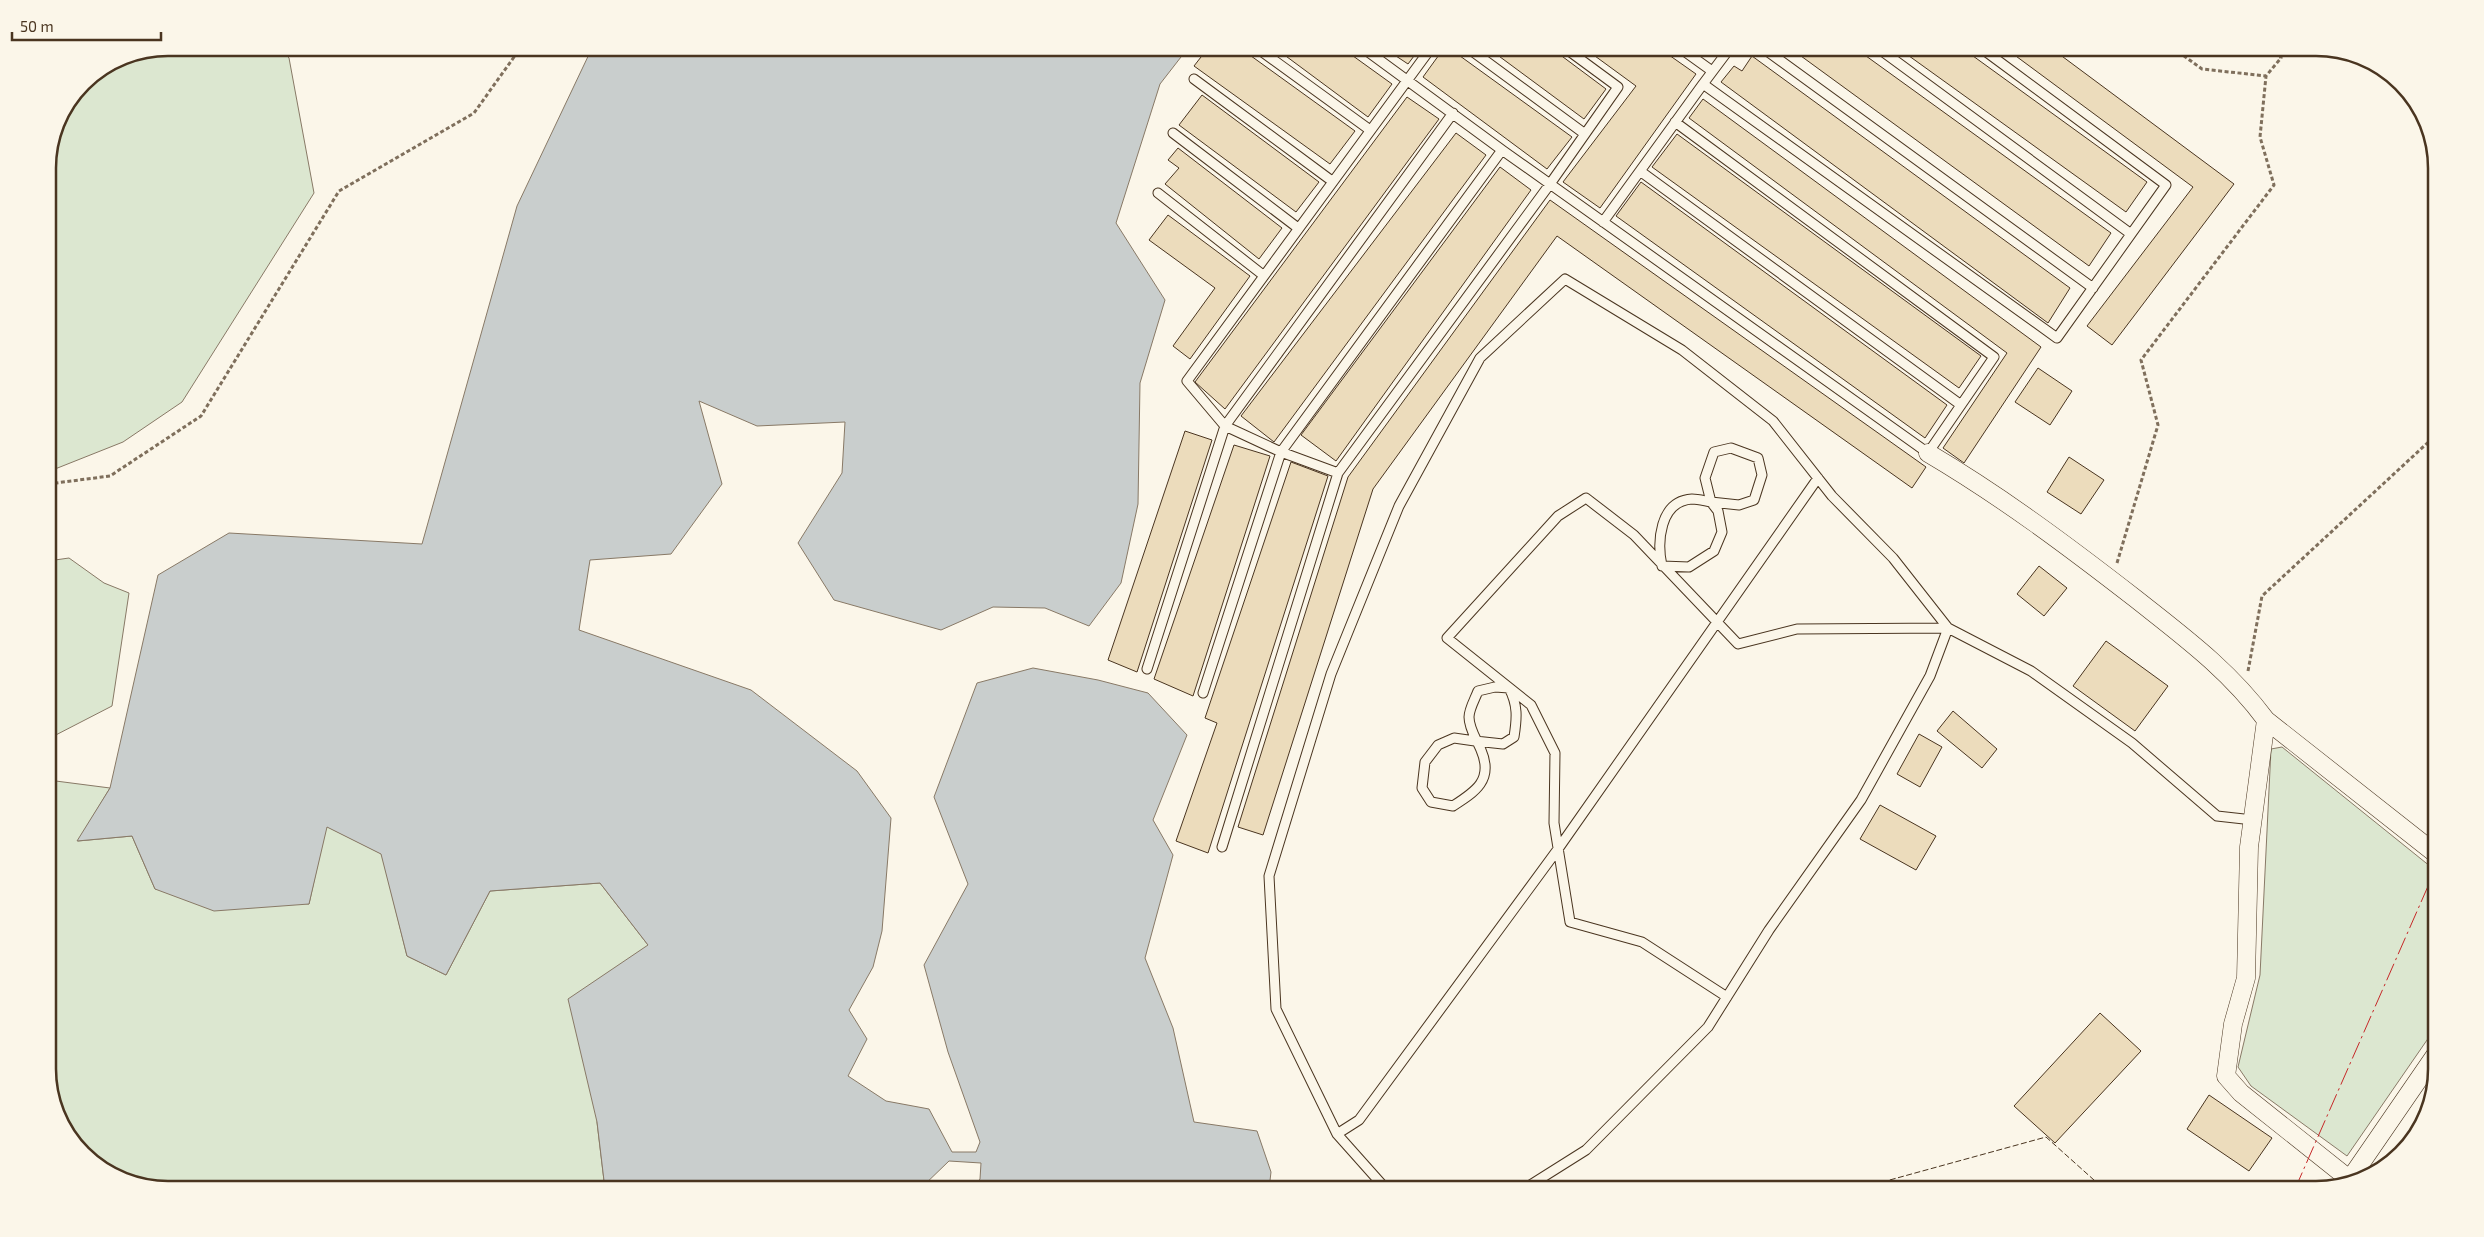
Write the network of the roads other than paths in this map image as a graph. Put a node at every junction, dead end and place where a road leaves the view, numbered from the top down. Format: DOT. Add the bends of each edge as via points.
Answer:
graph roads {
  1 [pos="1268,56"];
  2 [pos="1374,56"];
  3 [pos="1425,56"];
  4 [pos="1479,56"];
  5 [pos="1576,56"];
  6 [pos="1691,56"];
  7 [pos="1724,56"];
  8 [pos="1774,56"];
  9 [pos="1889,56"];
  10 [pos="1991,56"];
  11 [pos="1712,71"];
  12 [pos="1194,79"];
  13 [pos="1407,80"];
  14 [pos="1703,84"];
  15 [pos="1453,113"];
  16 [pos="1675,122"];
  17 [pos="1370,130"];
  18 [pos="1173,132"];
  19 [pos="1585,134"];
  20 [pos="1502,150"];
  21 [pos="1640,171"];
  22 [pos="1332,181"];
  23 [pos="1550,184"];
  24 [pos="1158,193"];
  25 [pos="1603,222"];
  26 [pos="1298,228"];
  27 [pos="2131,234"];
  28 [pos="1263,275"];
  29 [pos="2092,288"];
  30 [pos="1961,405"];
  31 [pos="1225,426"];
  32 [pos="1281,452"];
  33 [pos="1928,453"];
  34 [pos="1338,473"];
  35 [pos="1818,478"];
  36 [pos="1711,502"];
  37 [pos="1662,566"];
  38 [pos="1715,622"];
  39 [pos="1948,628"];
  40 [pos="1147,669"];
  41 [pos="1509,688"];
  42 [pos="1204,693"];
  43 [pos="2266,720"];
  44 [pos="1475,741"];
  45 [pos="2253,820"];
  46 [pos="1222,847"];
  47 [pos="1558,848"];
  48 [pos="2428,848"];
  49 [pos="1727,997"];
  50 [pos="2428,1065"];
  51 [pos="1337,1134"];
  52 [pos="2352,1175"];
  53 [pos="2346,1176"];
  54 [pos="1378,1181"];
  55 [pos="1538,1181"];
  1 -- 17 [label="lane"];
  2 -- 13 [label="lane"];
  3 -- 13 [label="lane"];
  4 -- 19 [label="lane"];
  5 -- 19 [label="lane" via="1618,87"];
  6 -- 11 [label="lane"];
  7 -- 11 [label="lane"];
  8 -- 29 [label="lane"];
  9 -- 27 [label="lane"];
  10 -- 27 [label="lane" via="2166,185"];
  11 -- 14 [label="lane"];
  12 -- 22 [label="lane"];
  13 -- 15 [label="lane"];
  13 -- 17 [label="lane"];
  14 -- 16 [label="lane"];
  14 -- 29 [label="lane" via="2057,338"];
  15 -- 20 [label="lane"];
  15 -- 31 [label="lane"];
  16 -- 21 [label="lane"];
  16 -- 30 [label="lane" via="1994,357"];
  17 -- 22 [label="lane"];
  18 -- 26 [label="lane"];
  19 -- 23 [label="lane"];
  20 -- 23 [label="lane"];
  20 -- 32 [label="lane"];
  21 -- 25 [label="lane"];
  21 -- 30 [label="lane"];
  22 -- 26 [label="lane"];
  23 -- 25 [label="lane"];
  23 -- 34 [label="lane"];
  24 -- 28 [label="lane"];
  25 -- 33 [label="lane"];
  26 -- 28 [label="lane"];
  27 -- 29 [label="lane"];
  28 -- 31 [label="lane" via="1187,382"];
  30 -- 33 [label="lane"];
  31 -- 32 [label="lane"];
  31 -- 40 [label="lane"];
  32 -- 34 [label="lane"];
  32 -- 42 [label="lane"];
  33 -- 43 [label="street" via="2040,526 2200,650 2245,692"];
  34 -- 46 [label="lane"];
  35 -- 38 [label="lane"];
  35 -- 39 [label="lane" via="1893,558"];
  35 -- 51 [label="lane" via="1773,421 1690,356 1565,279 1480,358 1398,506 1331,674 1269,876 1276,1009"];
  36 -- 36 [label="lane" via="1705,478 1714,452 1731,448 1758,458 1762,475 1754,500 1739,505"];
  36 -- 37 [label="lane" via="1690,499 1674,506 1662,523 1658,549"];
  36 -- 37 [label="lane" via="1718,511 1722,532 1714,551 1689,567"];
  37 -- 38 [label="lane"];
  37 -- 41 [label="lane" via="1634,535 1586,498 1558,516 1447,638"];
  38 -- 39 [label="lane" via="1738,644 1797,629"];
  38 -- 47 [label="lane"];
  39 -- 45 [label="lane" via="2031,671 2132,743 2217,816"];
  39 -- 49 [label="lane" via="1930,676 1861,800 1769,930"];
  41 -- 44 [label="lane" via="1478,691 1469,717"];
  41 -- 44 [label="lane" via="1516,700 1518,714 1514,737 1503,744"];
  41 -- 47 [label="lane" via="1531,705 1554,753 1554,823"];
  43 -- 45 [label="street"];
  43 -- 48 [label="street"];
  44 -- 44 [label="lane" via="1454,738 1438,745 1425,762 1422,788 1431,802 1453,806 1478,790 1485,771 1481,750"];
  45 -- 53 [label="street" via="2249,847 2246,978 2233,1024 2226,1076 2241,1093"];
  47 -- 49 [label="lane" via="1570,922 1642,942"];
  47 -- 51 [label="lane" via="1359,1120"];
  49 -- 55 [label="lane" via="1708,1027 1586,1150"];
  50 -- 52 [label="street"];
  51 -- 54 [label="lane"];
}
